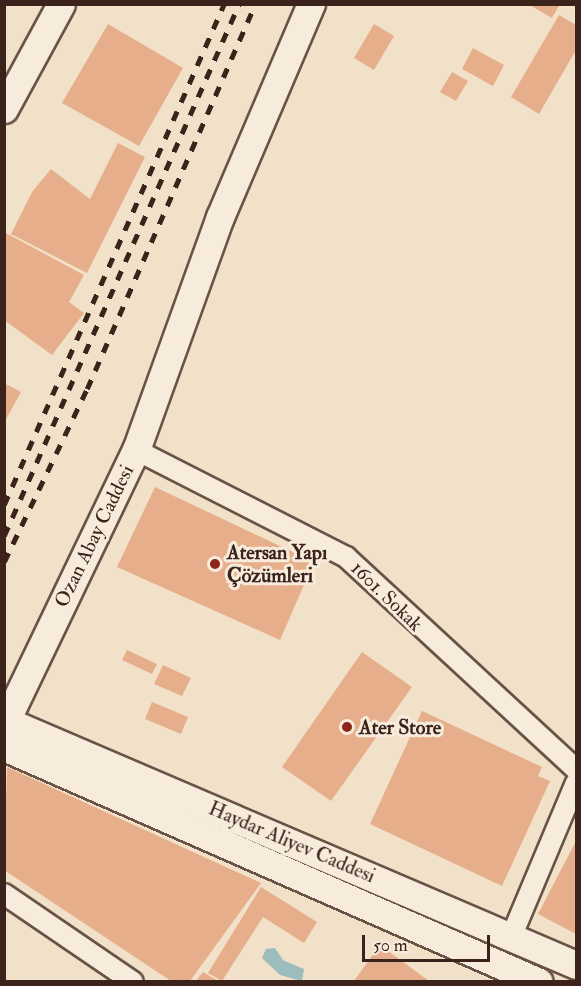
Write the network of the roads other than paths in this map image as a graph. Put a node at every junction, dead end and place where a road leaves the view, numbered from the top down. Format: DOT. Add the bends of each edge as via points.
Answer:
graph roads {
  1 [pos="61,4"];
  2 [pos="311,4"];
  3 [pos="4,109"];
  4 [pos="170,347"];
  5 [pos="136,450"];
  6 [pos="4,679"];
  7 [pos="5,728"];
  8 [pos="576,769"];
  9 [pos="576,783"];
  10 [pos="4,894"];
  11 [pos="512,935"];
  12 [pos="576,965"];
  13 [pos="133,981"];
  14 [pos="539,981"];
  1 -- 3 [label="main road"];
  2 -- 4 [label="main road, Ozan Abay Caddesi"];
  4 -- 5 [label="main road, Ozan Abay Caddesi"];
  4 -- 6 [label="main road, Ozan Abay Caddesi"];
  5 -- 7 [label="main road, Ozan Abay Caddesi"];
  5 -- 8 [label="street, 1601. Sokak" via="346,556"];
  7 -- 11 [label="main road, Haydar Aliyev Caddesi"];
  7 -- 14 [label="main road, Haydar Aliyev Caddesi"];
  9 -- 11 [label="street"];
  10 -- 13 [label="street"];
  11 -- 12 [label="main road, Haydar Aliyev Caddesi"];
}
